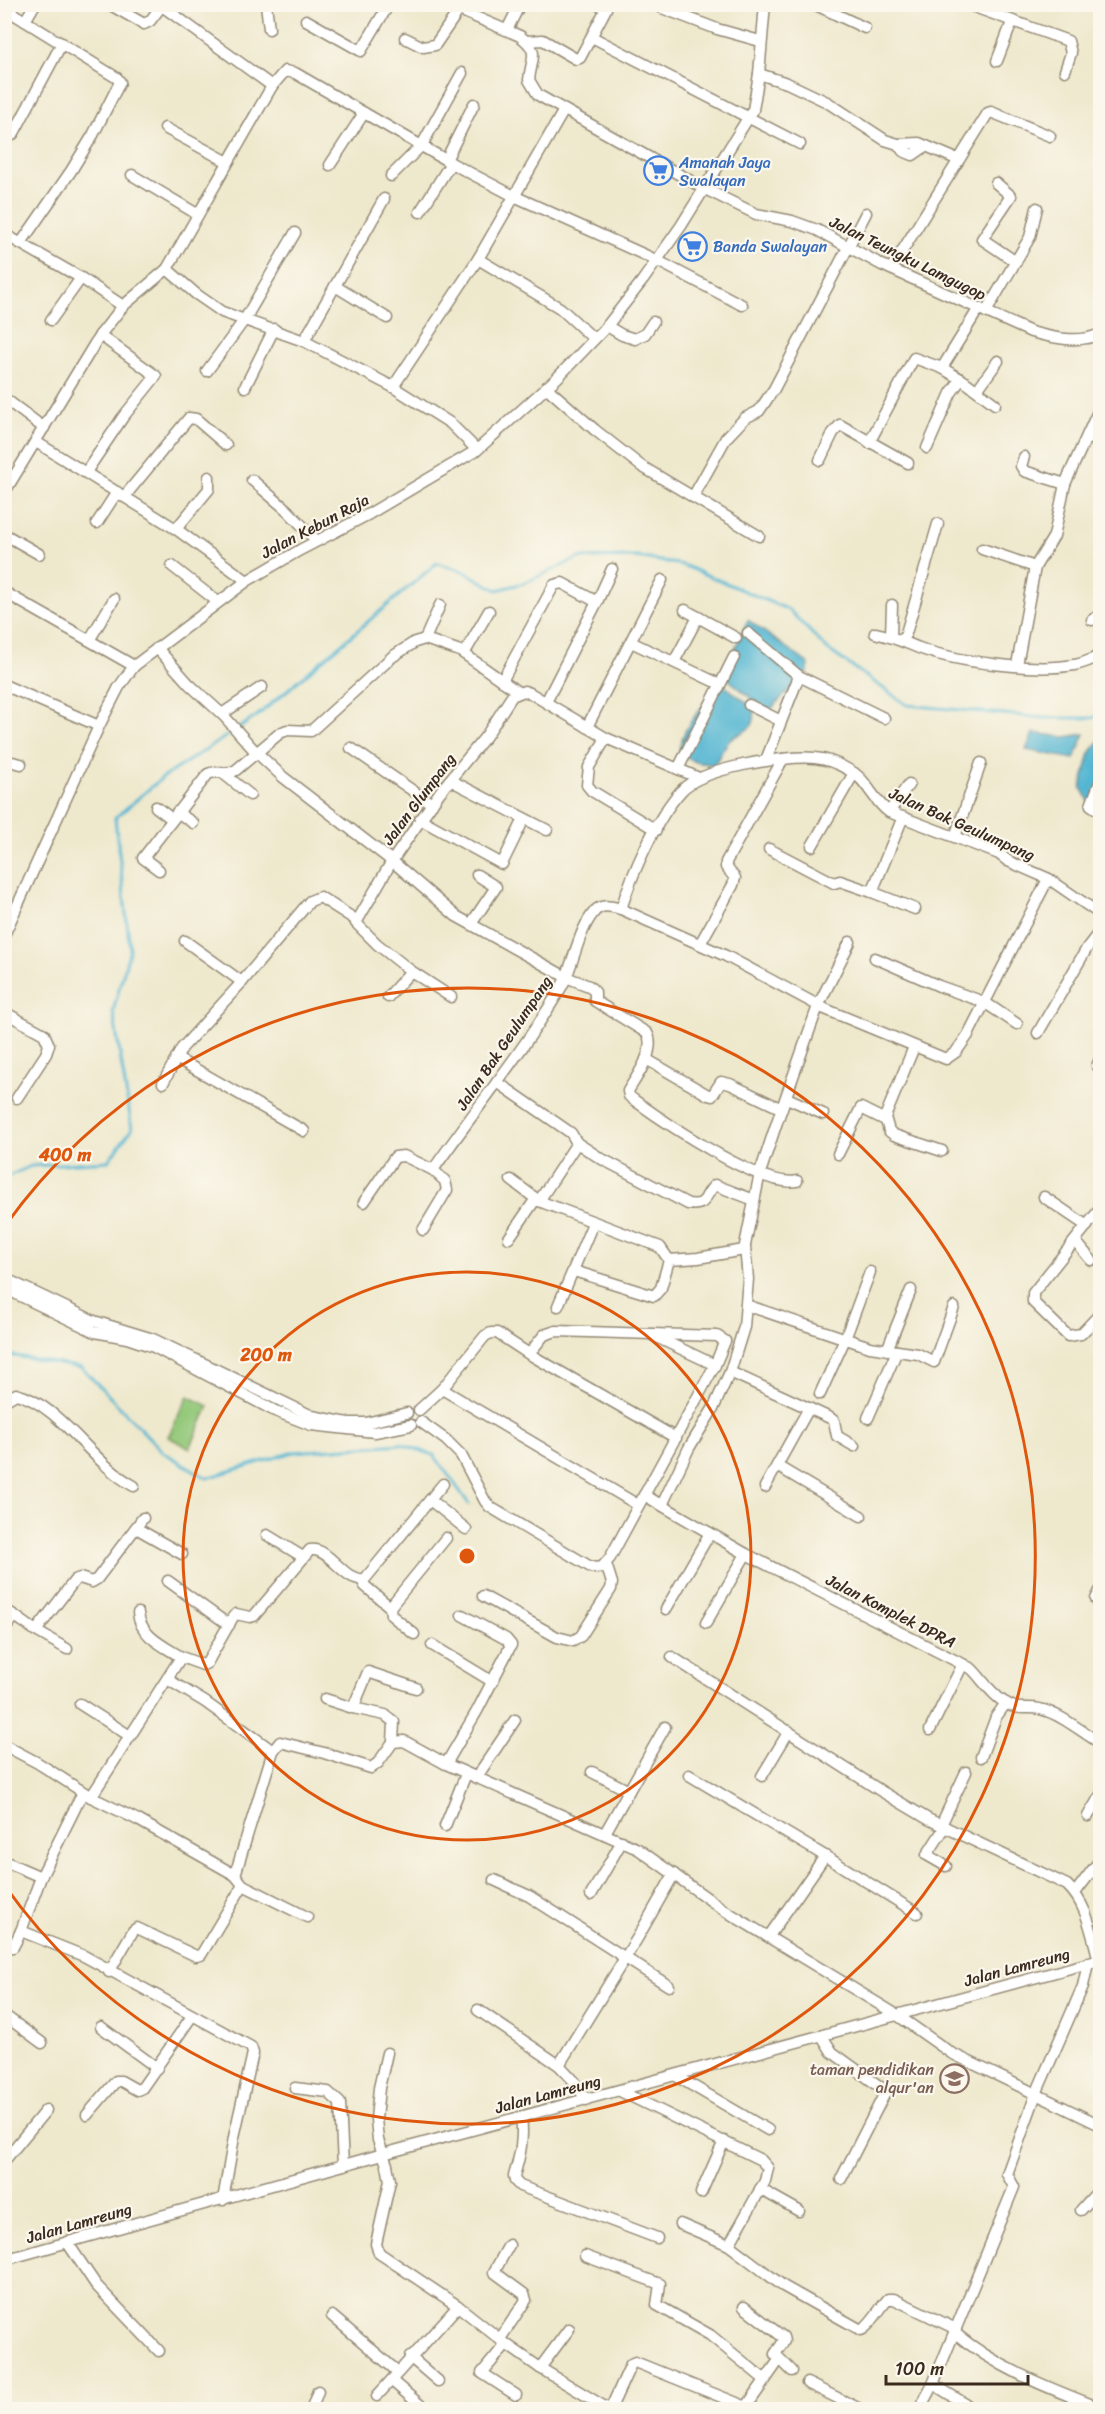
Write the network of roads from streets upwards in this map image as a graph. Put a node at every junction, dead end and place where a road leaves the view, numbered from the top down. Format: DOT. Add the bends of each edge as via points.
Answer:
graph roads {
  1 [pos="35,4"];
  2 [pos="109,4"];
  3 [pos="266,4"];
  4 [pos="389,4"];
  5 [pos="446,4"];
  6 [pos="520,4"];
  7 [pos="765,4"];
  8 [pos="814,4"];
  9 [pos="966,4"];
  10 [pos="162,5"];
  11 [pos="604,6"];
  12 [pos="662,8"];
  13 [pos="7,10"];
  14 [pos="459,10"];
  15 [pos="306,20"];
  16 [pos="25,21"];
  17 [pos="1012,22"];
  18 [pos="4,24"];
  19 [pos="865,28"];
  20 [pos="269,29"];
  21 [pos="507,30"];
  22 [pos="592,37"];
  23 [pos="405,38"];
  24 [pos="526,41"];
  25 [pos="760,41"];
  26 [pos="62,43"];
  27 [pos="996,61"];
  28 [pos="1065,71"];
  29 [pos="462,73"];
  30 [pos="759,74"];
  31 [pos="272,86"];
  32 [pos="474,104"];
  33 [pos="564,110"];
  34 [pos="364,113"];
  35 [pos="749,119"];
  36 [pos="165,128"];
  37 [pos="4,134"];
  38 [pos="1050,136"];
  39 [pos="800,144"];
  40 [pos="422,145"];
  41 [pos="960,158"];
  42 [pos="448,161"];
  43 [pos="228,162"];
  44 [pos="330,165"];
  45 [pos="132,175"];
  46 [pos="392,176"];
  47 [pos="996,183"];
  48 [pos="705,189"];
  49 [pos="514,196"];
  50 [pos="384,199"];
  51 [pos="1036,208"];
  52 [pos="420,212"];
  53 [pos="866,213"];
  54 [pos="197,214"];
  55 [pos="295,233"];
  56 [pos="4,234"];
  57 [pos="21,243"];
  58 [pos="849,248"];
  59 [pos="478,259"];
  60 [pos="656,260"];
  61 [pos="1017,262"];
  62 [pos="167,269"];
  63 [pos="891,269"];
  64 [pos="81,278"];
  65 [pos="335,286"];
  66 [pos="742,305"];
  67 [pos="123,306"];
  68 [pos="982,310"];
  69 [pos="387,318"];
  70 [pos="245,319"];
  71 [pos="51,320"];
  72 [pos="653,322"];
  73 [pos="606,326"];
  74 [pos="274,329"];
  75 [pos="100,335"];
  76 [pos="594,339"];
  77 [pos="1099,339"];
  78 [pos="304,340"];
  79 [pos="998,361"];
  80 [pos="942,368"];
  81 [pos="207,371"];
  82 [pos="961,379"];
  83 [pos="245,387"];
  84 [pos="393,387"];
  85 [pos="546,387"];
  86 [pos="976,390"];
  87 [pos="4,398"];
  88 [pos="995,404"];
  89 [pos="1101,407"];
  90 [pos="44,428"];
  91 [pos="1087,436"];
  92 [pos="36,442"];
  93 [pos="869,443"];
  94 [pos="1101,444"];
  95 [pos="226,445"];
  96 [pos="927,448"];
  97 [pos="477,450"];
  98 [pos="1024,457"];
  99 [pos="820,460"];
  100 [pos="908,464"];
  101 [pos="86,472"];
  102 [pos="209,477"];
  103 [pos="252,480"];
  104 [pos="1065,484"];
  105 [pos="4,493"];
  106 [pos="121,494"];
  107 [pos="693,497"];
  108 [pos="96,523"];
  109 [pos="938,524"];
  110 [pos="176,529"];
  111 [pos="4,534"];
  112 [pos="759,536"];
  113 [pos="316,541"];
  114 [pos="982,549"];
  115 [pos="39,554"];
  116 [pos="172,566"];
  117 [pos="1035,567"];
  118 [pos="612,569"];
  119 [pos="662,580"];
  120 [pos="247,581"];
  121 [pos="4,592"];
  122 [pos="114,599"];
  123 [pos="218,602"];
  124 [pos="597,602"];
  125 [pos="440,605"];
  126 [pos="892,605"];
  127 [pos="489,610"];
  128 [pos="685,610"];
  129 [pos="698,617"];
  130 [pos="748,633"];
  131 [pos="875,633"];
  132 [pos="891,636"];
  133 [pos="736,638"];
  134 [pos="90,639"];
  135 [pos="425,639"];
  136 [pos="904,640"];
  137 [pos="631,642"];
  138 [pos="157,648"];
  139 [pos="464,654"];
  140 [pos="1101,656"];
  141 [pos="735,657"];
  142 [pos="674,662"];
  143 [pos="1017,665"];
  144 [pos="134,666"];
  145 [pos="799,676"];
  146 [pos="502,681"];
  147 [pos="713,681"];
  148 [pos="4,685"];
  149 [pos="262,687"];
  150 [pos="518,693"];
  151 [pos="546,702"];
  152 [pos="749,705"];
  153 [pos="222,714"];
  154 [pos="884,718"];
  155 [pos="781,720"];
  156 [pos="99,726"];
  157 [pos="587,727"];
  158 [pos="606,738"];
  159 [pos="351,748"];
  160 [pos="256,752"];
  161 [pos="766,759"];
  162 [pos="783,759"];
  163 [pos="4,760"];
  164 [pos="981,763"];
  165 [pos="21,764"];
  166 [pos="678,769"];
  167 [pos="854,773"];
  168 [pos="224,774"];
  169 [pos="699,778"];
  170 [pos="450,780"];
  171 [pos="1101,782"];
  172 [pos="909,784"];
  173 [pos="250,795"];
  174 [pos="432,804"];
  175 [pos="156,807"];
  176 [pos="1101,811"];
  177 [pos="889,812"];
  178 [pos="175,815"];
  179 [pos="903,817"];
  180 [pos="420,819"];
  181 [pos="524,819"];
  182 [pos="193,823"];
  183 [pos="547,830"];
  184 [pos="656,830"];
  185 [pos="955,837"];
  186 [pos="812,846"];
  187 [pos="769,849"];
  188 [pos="392,861"];
  189 [pos="159,870"];
  190 [pos="477,875"];
  191 [pos="1048,879"];
  192 [pos="872,892"];
  193 [pos="621,909"];
  194 [pos="915,909"];
  195 [pos="1101,914"];
  196 [pos="356,920"];
  197 [pos="471,924"];
  198 [pos="5,931"];
  199 [pos="1101,931"];
  200 [pos="185,941"];
  201 [pos="849,942"];
  202 [pos="700,944"];
  203 [pos="874,958"];
  204 [pos="411,971"];
  205 [pos="566,977"];
  206 [pos="242,982"];
  207 [pos="388,997"];
  208 [pos="451,998"];
  209 [pos="984,1002"];
  210 [pos="818,1006"];
  211 [pos="4,1012"];
  212 [pos="1017,1024"];
  213 [pos="1038,1033"];
  214 [pos="914,1047"];
  215 [pos="176,1058"];
  216 [pos="646,1059"];
  217 [pos="497,1082"];
  218 [pos="163,1083"];
  219 [pos="17,1098"];
  220 [pos="787,1098"];
  221 [pos="782,1109"];
  222 [pos="823,1114"];
  223 [pos="885,1120"];
  224 [pos="304,1131"];
  225 [pos="577,1143"];
  226 [pos="942,1151"];
  227 [pos="838,1154"];
  228 [pos="432,1170"];
  229 [pos="760,1173"];
  230 [pos="511,1180"];
  231 [pos="797,1181"];
  232 [pos="1044,1197"];
  233 [pos="754,1200"];
  234 [pos="537,1201"];
  235 [pos="364,1202"];
  236 [pos="1101,1209"];
  237 [pos="593,1223"];
  238 [pos="1087,1226"];
  239 [pos="423,1230"];
  240 [pos="509,1238"];
  241 [pos="1076,1242"];
  242 [pos="745,1247"];
  243 [pos="669,1260"];
  244 [pos="1090,1260"];
  245 [pos="574,1271"];
  246 [pos="870,1272"];
  247 [pos="4,1278"];
  248 [pos="4,1288"];
  249 [pos="911,1290"];
  250 [pos="746,1305"];
  251 [pos="558,1306"];
  252 [pos="954,1307"];
  253 [pos="1101,1314"];
  254 [pos="646,1332"];
  255 [pos="845,1339"];
  256 [pos="892,1350"];
  257 [pos="529,1354"];
  258 [pos="178,1355"];
  259 [pos="715,1365"];
  260 [pos="730,1372"];
  261 [pos="442,1389"];
  262 [pos="820,1394"];
  263 [pos="4,1401"];
  264 [pos="277,1406"];
  265 [pos="810,1408"];
  266 [pos="419,1410"];
  267 [pos="407,1413"];
  268 [pos="868,1418"];
  269 [pos="416,1424"];
  270 [pos="676,1438"];
  271 [pos="854,1446"];
  272 [pos="777,1466"];
  273 [pos="443,1484"];
  274 [pos="134,1486"];
  275 [pos="765,1487"];
  276 [pos="430,1500"];
  277 [pos="641,1500"];
  278 [pos="662,1505"];
  279 [pos="861,1516"];
  280 [pos="143,1518"];
  281 [pos="136,1528"];
  282 [pos="466,1529"];
  283 [pos="710,1533"];
  284 [pos="267,1535"];
  285 [pos="446,1538"];
  286 [pos="182,1554"];
  287 [pos="746,1554"];
  288 [pos="303,1557"];
  289 [pos="606,1564"];
  290 [pos="362,1580"];
  291 [pos="168,1581"];
  292 [pos="1101,1591"];
  293 [pos="483,1596"];
  294 [pos="1101,1606"];
  295 [pos="390,1607"];
  296 [pos="4,1609"];
  297 [pos="666,1609"];
  298 [pos="138,1613"];
  299 [pos="462,1615"];
  300 [pos="15,1616"];
  301 [pos="706,1623"];
  302 [pos="229,1624"];
  303 [pos="4,1630"];
  304 [pos="36,1631"];
  305 [pos="414,1634"];
  306 [pos="432,1645"];
  307 [pos="67,1649"];
  308 [pos="181,1657"];
  309 [pos="672,1657"];
  310 [pos="963,1664"];
  311 [pos="167,1679"];
  312 [pos="493,1682"];
  313 [pos="416,1688"];
  314 [pos="324,1699"];
  315 [pos="1006,1703"];
  316 [pos="80,1704"];
  317 [pos="353,1707"];
  318 [pos="515,1720"];
  319 [pos="665,1727"];
  320 [pos="930,1730"];
  321 [pos="789,1731"];
  322 [pos="130,1736"];
  323 [pos="393,1742"];
  324 [pos="1101,1743"];
  325 [pos="4,1745"];
  326 [pos="273,1751"];
  327 [pos="981,1757"];
  328 [pos="446,1764"];
  329 [pos="592,1772"];
  330 [pos="966,1772"];
  331 [pos="689,1775"];
  332 [pos="471,1776"];
  333 [pos="762,1776"];
  334 [pos="629,1791"];
  335 [pos="87,1794"];
  336 [pos="1101,1796"];
  337 [pos="1089,1816"];
  338 [pos="445,1826"];
  339 [pos="943,1826"];
  340 [pos="605,1833"];
  341 [pos="622,1841"];
  342 [pos="825,1856"];
  343 [pos="1101,1860"];
  344 [pos="4,1861"];
  345 [pos="946,1866"];
  346 [pos="674,1874"];
  347 [pos="235,1875"];
  348 [pos="41,1877"];
  349 [pos="494,1880"];
  350 [pos="243,1885"];
  351 [pos="1075,1893"];
  352 [pos="591,1895"];
  353 [pos="917,1913"];
  354 [pos="307,1917"];
  355 [pos="21,1931"];
  356 [pos="769,1936"];
  357 [pos="4,1947"];
  358 [pos="624,1959"];
  359 [pos="1096,1961"];
  360 [pos="110,1972"];
  361 [pos="669,1986"];
  362 [pos="478,2010"];
  363 [pos="897,2015"];
  364 [pos="5,2016"];
  365 [pos="192,2016"];
  366 [pos="101,2027"];
  367 [pos="822,2036"];
  368 [pos="42,2043"];
  369 [pos="387,2054"];
  370 [pos="559,2065"];
  371 [pos="157,2067"];
  372 [pos="676,2076"];
  373 [pos="295,2088"];
  374 [pos="620,2091"];
  375 [pos="1036,2094"];
  376 [pos="586,2100"];
  377 [pos="46,2110"];
  378 [pos="87,2115"];
  379 [pos="521,2117"];
  380 [pos="1101,2125"];
  381 [pos="768,2130"];
  382 [pos="724,2141"];
  383 [pos="383,2154"];
  384 [pos="4,2161"];
  385 [pos="343,2165"];
  386 [pos="842,2179"];
  387 [pos="760,2189"];
  388 [pos="1101,2189"];
  389 [pos="701,2193"];
  390 [pos="223,2200"];
  391 [pos="1081,2210"];
  392 [pos="799,2211"];
  393 [pos="680,2224"];
  394 [pos="657,2238"];
  395 [pos="67,2242"];
  396 [pos="729,2245"];
  397 [pos="509,2246"];
  398 [pos="585,2256"];
  399 [pos="4,2260"];
  400 [pos="458,2306"];
  401 [pos="744,2307"];
  402 [pos="332,2316"];
  403 [pos="569,2329"];
  404 [pos="955,2331"];
  405 [pos="503,2342"];
  406 [pos="159,2350"];
  407 [pos="410,2357"];
  408 [pos="779,2360"];
  409 [pos="540,2368"];
  410 [pos="792,2371"];
  411 [pos="395,2376"];
  412 [pos="764,2379"];
  413 [pos="438,2381"];
  414 [pos="807,2383"];
  415 [pos="933,2384"];
  416 [pos="318,2391"];
  417 [pos="516,2395"];
  418 [pos="377,2396"];
  419 [pos="743,2407"];
  420 [pos="1101,2408"];
  421 [pos="311,2409"];
  422 [pos="426,2409"];
  423 [pos="862,2409"];
  424 [pos="919,2409"];
  425 [pos="975,2409"];
  1 -- 16 [label="street"];
  2 -- 10 [label="street" via="144,24"];
  3 -- 20 [label="street"];
  4 -- 15 [label="street" via="361,51"];
  5 -- 14 [label="street"];
  6 -- 21 [label="street"];
  7 -- 25 [label="street, Jalan Kebun Raja"];
  8 -- 19 [label="street"];
  9 -- 17 [label="street"];
  10 -- 31 [label="street"];
  11 -- 22 [label="street"];
  12 -- 25 [label="street"];
  13 -- 16 [label="street"];
  13 -- 18 [label="street"];
  14 -- 21 [label="street"];
  14 -- 23 [label="street" via="435,45 423,47"];
  16 -- 26 [label="street"];
  17 -- 27 [label="street"];
  17 -- 28 [label="street" via="1068,41 1071,53"];
  21 -- 24 [label="street"];
  22 -- 24 [label="street" via="576,59 543,40"];
  22 -- 35 [label="street"];
  24 -- 33 [label="street, Jalan Teungku Lamgugop" via="534,52 529,80 533,89"];
  25 -- 30 [label="street, Jalan Kebun Raja"];
  26 -- 37 [label="street" via="14,134"];
  26 -- 57 [label="street" via="117,78 119,85 71,171"];
  29 -- 40 [label="street"];
  30 -- 35 [label="street, Jalan Kebun Raja"];
  30 -- 41 [label="street" via="804,90 885,140 926,146"];
  31 -- 34 [label="street" via="290,70"];
  31 -- 43 [label="street"];
  32 -- 42 [label="street"];
  33 -- 48 [label="street, Jalan Teungku Lamgugop"];
  33 -- 49 [label="street"];
  34 -- 40 [label="street"];
  34 -- 44 [label="street"];
  35 -- 39 [label="street"];
  35 -- 48 [label="street, Jalan Kebun Raja"];
  36 -- 43 [label="street"];
  38 -- 41 [label="street" via="991,112"];
  40 -- 42 [label="street"];
  40 -- 46 [label="street"];
  41 -- 63 [label="street"];
  42 -- 49 [label="street"];
  42 -- 52 [label="street"];
  43 -- 54 [label="street"];
  45 -- 54 [label="street"];
  47 -- 61 [label="street" via="1011,196 982,240"];
  48 -- 58 [label="street, Jalan Teungku Lamgugop" via="756,214 809,227"];
  48 -- 60 [label="street, Jalan Kebun Raja"];
  49 -- 59 [label="street"];
  49 -- 60 [label="street"];
  50 -- 65 [label="street"];
  51 -- 61 [label="street" via="1030,237"];
  53 -- 58 [label="street"];
  54 -- 62 [label="street"];
  55 -- 70 [label="street"];
  56 -- 57 [label="street"];
  57 -- 64 [label="street"];
  58 -- 63 [label="street, Jalan Teungku Lamgugop"];
  58 -- 107 [label="street" via="774,389 759,411 745,418 726,438"];
  59 -- 76 [label="street" via="561,308"];
  59 -- 84 [label="street"];
  60 -- 66 [label="street"];
  60 -- 73 [label="street, Jalan Kebun Raja"];
  61 -- 68 [label="street"];
  62 -- 67 [label="street"];
  62 -- 70 [label="street" via="210,305"];
  63 -- 68 [label="street, Jalan Teungku Lamgugop"];
  64 -- 67 [label="street"];
  64 -- 71 [label="street"];
  65 -- 69 [label="street"];
  65 -- 78 [label="street"];
  67 -- 75 [label="street"];
  68 -- 77 [label="street, Jalan Teungku Lamgugop" via="1046,336"];
  68 -- 80 [label="street"];
  70 -- 74 [label="street"];
  70 -- 81 [label="street"];
  72 -- 73 [label="street" via="645,334 635,339"];
  73 -- 76 [label="street, Jalan Kebun Raja"];
  74 -- 78 [label="street"];
  74 -- 83 [label="street"];
  75 -- 90 [label="street"];
  75 -- 101 [label="street" via="156,376"];
  76 -- 85 [label="street, Jalan Kebun Raja"];
  78 -- 84 [label="street"];
  79 -- 86 [label="street"];
  80 -- 82 [label="street"];
  80 -- 93 [label="street" via="914,358"];
  82 -- 86 [label="street"];
  82 -- 96 [label="street"];
  84 -- 97 [label="street" via="443,417"];
  85 -- 97 [label="street, Jalan Kebun Raja"];
  85 -- 107 [label="street" via="641,466"];
  86 -- 88 [label="street"];
  87 -- 90 [label="street"];
  89 -- 91 [label="street"];
  90 -- 92 [label="street"];
  91 -- 94 [label="street"];
  91 -- 104 [label="street"];
  92 -- 101 [label="street"];
  92 -- 105 [label="street"];
  93 -- 99 [label="street" via="840,425"];
  93 -- 100 [label="street"];
  95 -- 106 [label="street" via="196,419 189,418"];
  97 -- 113 [label="street, Jalan Kebun Raja"];
  98 -- 104 [label="street" via="1024,471"];
  101 -- 106 [label="street"];
  102 -- 110 [label="street" via="206,493"];
  103 -- 113 [label="street"];
  104 -- 117 [label="street" via="1054,536"];
  106 -- 108 [label="street"];
  106 -- 110 [label="street"];
  107 -- 112 [label="street"];
  109 -- 136 [label="street"];
  110 -- 120 [label="street"];
  111 -- 115 [label="street"];
  113 -- 120 [label="street, Jalan Kebun Raja"];
  114 -- 117 [label="street"];
  116 -- 123 [label="street"];
  117 -- 143 [label="street"];
  118 -- 124 [label="street"];
  119 -- 137 [label="street"];
  120 -- 123 [label="street, Jalan Kebun Raja"];
  121 -- 134 [label="street"];
  122 -- 134 [label="street"];
  123 -- 138 [label="street, Jalan Kebun Raja"];
  124 -- 146 [label="street" via="562,583 554,585"];
  124 -- 151 [label="street"];
  125 -- 135 [label="street"];
  126 -- 132 [label="street"];
  127 -- 139 [label="street"];
  128 -- 129 [label="street"];
  129 -- 133 [label="street"];
  129 -- 142 [label="street"];
  130 -- 145 [label="street"];
  131 -- 132 [label="street"];
  132 -- 136 [label="street"];
  134 -- 144 [label="street"];
  135 -- 139 [label="street"];
  135 -- 160 [label="street" via="392,657 311,731 287,730"];
  136 -- 143 [label="street" via="920,648 964,658"];
  137 -- 142 [label="street"];
  137 -- 157 [label="street"];
  138 -- 144 [label="street, Jalan Kebun Raja"];
  138 -- 153 [label="street, Jalan Glumpang"];
  139 -- 146 [label="street"];
  140 -- 143 [label="street" via="1074,665"];
  141 -- 166 [label="street"];
  142 -- 147 [label="street"];
  144 -- 156 [label="street, Jalan Kebun Raja"];
  145 -- 154 [label="street"];
  145 -- 155 [label="street"];
  146 -- 150 [label="street"];
  148 -- 156 [label="street"];
  149 -- 153 [label="street"];
  150 -- 151 [label="street" via="524,691"];
  150 -- 170 [label="street, Jalan Glumpang"];
  151 -- 157 [label="street"];
  152 -- 155 [label="street"];
  153 -- 160 [label="street, Jalan Glumpang"];
  155 -- 161 [label="street"];
  156 -- 198 [label="street, Jalan Kebun Raja"];
  157 -- 158 [label="street"];
  158 -- 166 [label="street"];
  158 -- 184 [label="street" via="589,767 587,785"];
  159 -- 174 [label="street"];
  160 -- 168 [label="street" via="236,770"];
  160 -- 188 [label="street, Jalan Glumpang"];
  161 -- 162 [label="street, Jalan Bak Geulumpang"];
  161 -- 169 [label="street, Jalan Bak Geulumpang"];
  162 -- 167 [label="street, Jalan Bak Geulumpang" via="817,758"];
  162 -- 202 [label="street" via="726,862 735,878 733,885"];
  163 -- 165 [label="street"];
  164 -- 185 [label="street"];
  166 -- 169 [label="street"];
  167 -- 177 [label="street, Jalan Bak Geulumpang"];
  167 -- 186 [label="street"];
  168 -- 173 [label="street"];
  168 -- 178 [label="street" via="208,774"];
  169 -- 184 [label="street, Jalan Bak Geulumpang" via="680,791"];
  170 -- 174 [label="street, Jalan Glumpang"];
  170 -- 181 [label="street"];
  171 -- 176 [label="street" via="1091,805"];
  172 -- 177 [label="street"];
  174 -- 180 [label="street, Jalan Glumpang"];
  175 -- 178 [label="street"];
  177 -- 179 [label="street, Jalan Bak Geulumpang"];
  178 -- 182 [label="street"];
  178 -- 189 [label="street" via="143,858"];
  179 -- 185 [label="street, Jalan Bak Geulumpang"];
  179 -- 192 [label="street"];
  180 -- 181 [label="street" via="502,864"];
  180 -- 188 [label="street, Jalan Glumpang"];
  181 -- 183 [label="street"];
  184 -- 193 [label="street, Jalan Bak Geulumpang"];
  185 -- 191 [label="street, Jalan Bak Geulumpang"];
  187 -- 192 [label="street" via="834,884 840,881"];
  188 -- 196 [label="street"];
  188 -- 197 [label="street" via="447,910"];
  190 -- 197 [label="street" via="496,887"];
  191 -- 195 [label="street, Jalan Bak Geulumpang"];
  191 -- 209 [label="street"];
  192 -- 194 [label="street"];
  193 -- 202 [label="street"];
  193 -- 205 [label="street, Jalan Bak Geulumpang" via="603,906 595,911"];
  196 -- 204 [label="street" via="357,926"];
  196 -- 206 [label="street" via="315,897"];
  197 -- 205 [label="street"];
  199 -- 213 [label="street"];
  200 -- 206 [label="street"];
  201 -- 210 [label="street"];
  202 -- 210 [label="street"];
  203 -- 209 [label="street"];
  204 -- 207 [label="street"];
  204 -- 208 [label="street"];
  205 -- 216 [label="street" via="589,986 595,992 595,1002 647,1033"];
  205 -- 217 [label="street, Jalan Bak Geulumpang" via="542,1020"];
  206 -- 215 [label="street"];
  209 -- 212 [label="street"];
  209 -- 214 [label="street" via="956,1052 946,1059"];
  210 -- 214 [label="street"];
  210 -- 220 [label="street"];
  211 -- 219 [label="street" via="44,1034 49,1046"];
  214 -- 223 [label="street"];
  215 -- 218 [label="street"];
  215 -- 224 [label="street"];
  216 -- 221 [label="street" via="708,1095 712,1096 721,1082"];
  216 -- 229 [label="street" via="629,1096 684,1136"];
  217 -- 225 [label="street" via="571,1133"];
  217 -- 228 [label="street, Jalan Bak Geulumpang"];
  220 -- 221 [label="street"];
  220 -- 222 [label="street"];
  221 -- 229 [label="street"];
  223 -- 226 [label="street" via="894,1136"];
  223 -- 227 [label="street" via="861,1108"];
  225 -- 233 [label="street" via="617,1169 688,1204 704,1202 715,1185"];
  225 -- 234 [label="street"];
  228 -- 235 [label="street" via="404,1156 395,1157"];
  228 -- 239 [label="street" via="445,1181 447,1190"];
  229 -- 231 [label="street"];
  229 -- 233 [label="street"];
  230 -- 234 [label="street"];
  232 -- 238 [label="street"];
  233 -- 242 [label="street"];
  234 -- 237 [label="street"];
  234 -- 240 [label="street"];
  236 -- 238 [label="street"];
  237 -- 243 [label="street" via="660,1247"];
  237 -- 245 [label="street"];
  238 -- 241 [label="street"];
  241 -- 244 [label="street"];
  241 -- 253 [label="street" via="1033,1293 1033,1302 1068,1336 1081,1334"];
  242 -- 243 [label="street" via="737,1253"];
  242 -- 250 [label="street"];
  243 -- 245 [label="street" via="654,1296"];
  245 -- 251 [label="street"];
  246 -- 255 [label="street"];
  247 -- 258 [label="street" via="94,1322 140,1333"];
  248 -- 258 [label="street" via="86,1328"];
  249 -- 256 [label="street"];
  250 -- 255 [label="street"];
  250 -- 260 [label="street" via="744,1327"];
  252 -- 256 [label="street" via="934,1362 918,1354"];
  254 -- 257 [label="street" via="556,1331 544,1335"];
  254 -- 259 [label="street"];
  254 -- 259 [label="street" via="720,1337 725,1343"];
  255 -- 256 [label="street"];
  255 -- 262 [label="street"];
  256 -- 268 [label="street"];
  257 -- 261 [label="street" via="491,1333"];
  257 -- 270 [label="street"];
  258 -- 264 [label="street"];
  259 -- 270 [label="street"];
  260 -- 265 [label="street"];
  260 -- 278 [label="street"];
  261 -- 266 [label="street"];
  261 -- 277 [label="street, Jalan Komplek DPRA"];
  263 -- 274 [label="street" via="16,1394 35,1402 110,1470"];
  264 -- 267 [label="street" via="348,1423 366,1423"];
  264 -- 269 [label="street" via="320,1428 375,1432"];
  265 -- 271 [label="street" via="834,1421 837,1436"];
  265 -- 272 [label="street"];
  266 -- 267 [label="street"];
  266 -- 269 [label="street" via="423,1417"];
  267 -- 269 [label="street" via="407,1422"];
  269 -- 289 [label="street" via="446,1440 461,1455 490,1507 589,1566 598,1568"];
  270 -- 277 [label="street"];
  272 -- 275 [label="street"];
  272 -- 279 [label="street"];
  273 -- 276 [label="street"];
  276 -- 282 [label="street"];
  276 -- 290 [label="street"];
  277 -- 278 [label="street, Jalan Komplek DPRA"];
  277 -- 289 [label="street"];
  278 -- 283 [label="street, Jalan Komplek DPRA"];
  280 -- 281 [label="street"];
  281 -- 286 [label="street"];
  281 -- 304 [label="street" via="98,1579 75,1580"];
  283 -- 287 [label="street, Jalan Komplek DPRA"];
  283 -- 297 [label="street"];
  284 -- 288 [label="street"];
  285 -- 295 [label="street"];
  287 -- 301 [label="street"];
  287 -- 310 [label="street, Jalan Komplek DPRA"];
  288 -- 290 [label="street" via="315,1549"];
  288 -- 302 [label="street" via="254,1616 236,1614"];
  289 -- 293 [label="street" via="611,1589 581,1636 573,1641 557,1637"];
  290 -- 295 [label="street"];
  291 -- 302 [label="street"];
  292 -- 294 [label="street" via="1096,1599"];
  295 -- 305 [label="street" via="391,1615"];
  296 -- 300 [label="street"];
  298 -- 308 [label="street" via="148,1635"];
  299 -- 312 [label="street" via="511,1645"];
  300 -- 303 [label="street"];
  300 -- 304 [label="street"];
  302 -- 308 [label="street" via="205,1664"];
  304 -- 307 [label="street"];
  306 -- 312 [label="street"];
  308 -- 311 [label="street"];
  309 -- 321 [label="street"];
  310 -- 315 [label="street, Jalan Komplek DPRA"];
  310 -- 320 [label="street"];
  311 -- 322 [label="street"];
  311 -- 326 [label="street"];
  312 -- 328 [label="street"];
  313 -- 317 [label="street" via="368,1672"];
  314 -- 317 [label="street"];
  315 -- 324 [label="street, Jalan Komplek DPRA" via="1061,1718"];
  315 -- 327 [label="street" via="996,1717"];
  316 -- 322 [label="street"];
  317 -- 323 [label="street" via="386,1715 394,1722"];
  318 -- 332 [label="street"];
  319 -- 334 [label="street"];
  321 -- 333 [label="street"];
  321 -- 339 [label="street"];
  322 -- 335 [label="street"];
  323 -- 326 [label="street" via="371,1768 287,1743 275,1746"];
  323 -- 328 [label="street" via="404,1741"];
  325 -- 335 [label="street"];
  326 -- 347 [label="street"];
  328 -- 332 [label="street"];
  329 -- 334 [label="street"];
  330 -- 339 [label="street"];
  331 -- 342 [label="street"];
  332 -- 338 [label="street"];
  332 -- 340 [label="street"];
  334 -- 340 [label="street"];
  335 -- 347 [label="street"];
  335 -- 348 [label="street"];
  336 -- 337 [label="street"];
  339 -- 345 [label="street" via="927,1855"];
  339 -- 351 [label="street" via="1067,1885"];
  340 -- 341 [label="street"];
  341 -- 346 [label="street"];
  341 -- 352 [label="street"];
  342 -- 353 [label="street"];
  342 -- 356 [label="street"];
  343 -- 351 [label="street"];
  344 -- 348 [label="street"];
  346 -- 356 [label="street"];
  346 -- 358 [label="street"];
  347 -- 350 [label="street"];
  348 -- 355 [label="street"];
  349 -- 358 [label="street" via="529,1896"];
  350 -- 354 [label="street"];
  350 -- 360 [label="street" via="201,1955 137,1928"];
  351 -- 359 [label="street" via="1084,1908"];
  355 -- 357 [label="street" via="13,1947"];
  355 -- 360 [label="street" via="84,1956"];
  356 -- 363 [label="street"];
  358 -- 361 [label="street"];
  358 -- 370 [label="street"];
  359 -- 363 [label="street, Jalan Lamreung"];
  359 -- 375 [label="street"];
  360 -- 365 [label="street"];
  362 -- 370 [label="street"];
  363 -- 367 [label="street, Jalan Lamreung"];
  363 -- 375 [label="street" via="951,2053"];
  364 -- 368 [label="street"];
  365 -- 371 [label="street"];
  365 -- 390 [label="street" via="253,2050"];
  366 -- 371 [label="street"];
  367 -- 372 [label="street, Jalan Lamreung"];
  367 -- 386 [label="street" via="832,2052 886,2091"];
  369 -- 383 [label="street" via="376,2106"];
  370 -- 376 [label="street"];
  371 -- 378 [label="street" via="139,2090 116,2081"];
  372 -- 374 [label="street, Jalan Lamreung"];
  372 -- 381 [label="street"];
  373 -- 385 [label="street" via="328,2092 340,2103"];
  374 -- 376 [label="street, Jalan Lamreung"];
  374 -- 382 [label="street"];
  375 -- 380 [label="street"];
  375 -- 404 [label="street" via="1006,2174 1014,2187"];
  376 -- 379 [label="street, Jalan Lamreung"];
  377 -- 384 [label="street"];
  379 -- 383 [label="street, Jalan Lamreung"];
  379 -- 394 [label="street" via="522,2148 514,2176 520,2186"];
  382 -- 387 [label="street" via="765,2164 767,2174"];
  382 -- 389 [label="street"];
  383 -- 385 [label="street, Jalan Lamreung"];
  383 -- 400 [label="street" via="390,2181 376,2248"];
  385 -- 390 [label="street, Jalan Lamreung"];
  387 -- 392 [label="street"];
  387 -- 396 [label="street"];
  388 -- 391 [label="street"];
  390 -- 395 [label="street, Jalan Lamreung"];
  393 -- 396 [label="street"];
  395 -- 399 [label="street, Jalan Lamreung"];
  395 -- 406 [label="street" via="96,2285"];
  396 -- 404 [label="street" via="783,2286 861,2330 888,2299 894,2299"];
  397 -- 405 [label="street" via="494,2272 526,2300"];
  398 -- 412 [label="street" via="660,2284 657,2305 710,2335"];
  400 -- 405 [label="street"];
  400 -- 407 [label="street"];
  401 -- 408 [label="street" via="783,2337 775,2354"];
  402 -- 411 [label="street"];
  403 -- 409 [label="street"];
  404 -- 415 [label="street"];
  404 -- 420 [label="street" via="975,2350 1013,2372"];
  405 -- 409 [label="street"];
  405 -- 417 [label="street" via="482,2373"];
  407 -- 411 [label="street"];
  407 -- 413 [label="street"];
  408 -- 410 [label="street"];
  408 -- 412 [label="street"];
  409 -- 419 [label="street" via="610,2409 635,2362"];
  411 -- 418 [label="street"];
  411 -- 422 [label="street"];
  412 -- 419 [label="street"];
  414 -- 423 [label="street"];
  415 -- 424 [label="street"];
  415 -- 425 [label="street"];
  416 -- 421 [label="street"];
}
